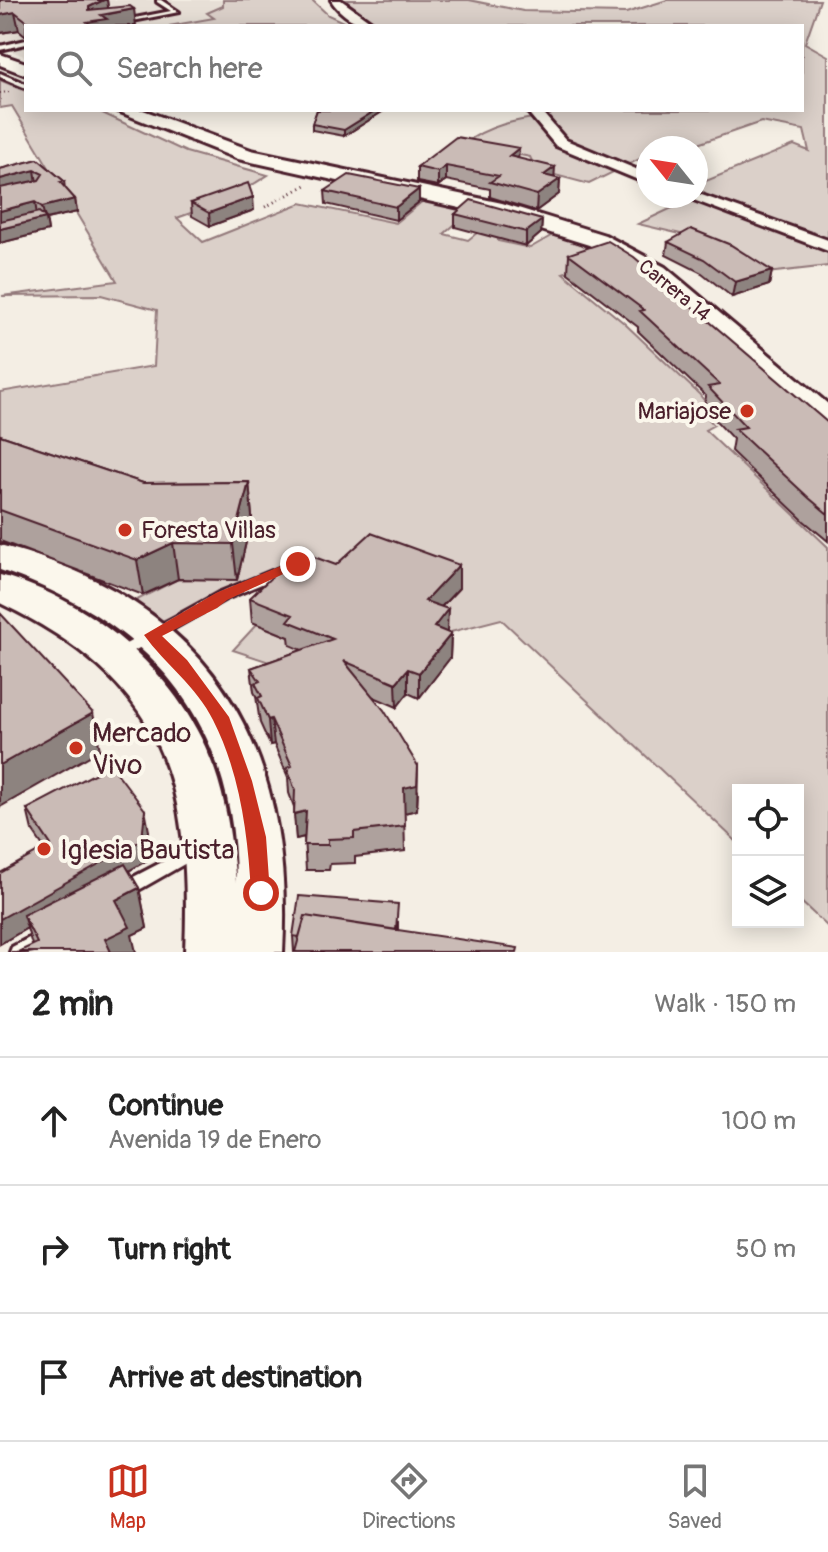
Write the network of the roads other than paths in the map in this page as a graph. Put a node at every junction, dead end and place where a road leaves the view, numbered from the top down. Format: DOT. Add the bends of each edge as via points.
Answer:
graph roads {
  1 [pos="159,1"];
  2 [pos="338,1"];
  3 [pos="117,16"];
  4 [pos="108,24"];
  5 [pos="368,24"];
  6 [pos="24,43"];
  7 [pos="0,50"];
  8 [pos="0,59"];
  9 [pos="24,61"];
  10 [pos="24,69"];
  11 [pos="0,75"];
  12 [pos="24,85"];
  13 [pos="130,112"];
  14 [pos="153,112"];
  15 [pos="535,112"];
  16 [pos="636,174"];
  17 [pos="708,202"];
  18 [pos="828,246"];
  19 [pos="828,399"];
  20 [pos="828,419"];
  21 [pos="0,557"];
  22 [pos="298,564"];
  23 [pos="0,588"];
  24 [pos="134,645"];
  25 [pos="212,843"];
  26 [pos="114,896"];
  27 [pos="59,928"];
  28 [pos="18,952"];
  29 [pos="211,952"];
  30 [pos="257,952"];
  1 -- 4 [label="lane" via="176,12"];
  2 -- 5 [label="street"];
  3 -- 4 [label="lane"];
  6 -- 7 [label="lane"];
  7 -- 9 [label="main road"];
  8 -- 10 [label="main road"];
  11 -- 12 [label="lane"];
  13 -- 20 [label="main road, Carrera 14" via="221,148 502,210 571,230 629,255 656,272"];
  14 -- 19 [label="main road, Carrera 14" via="259,150 510,203 607,234 671,267"];
  15 -- 16 [label="street" via="561,143"];
  17 -- 18 [label="street"];
  21 -- 24 [label="main road" via="65,580"];
  22 -- 24 [label="lane" via="222,596"];
  23 -- 24 [label="main road"];
  24 -- 25 [label="main road" via="144,683 179,732"];
  24 -- 30 [label="main road" via="181,664 221,717 257,837"];
  25 -- 26 [label="lane"];
  25 -- 29 [label="main road"];
  27 -- 28 [label="lane"];
}
